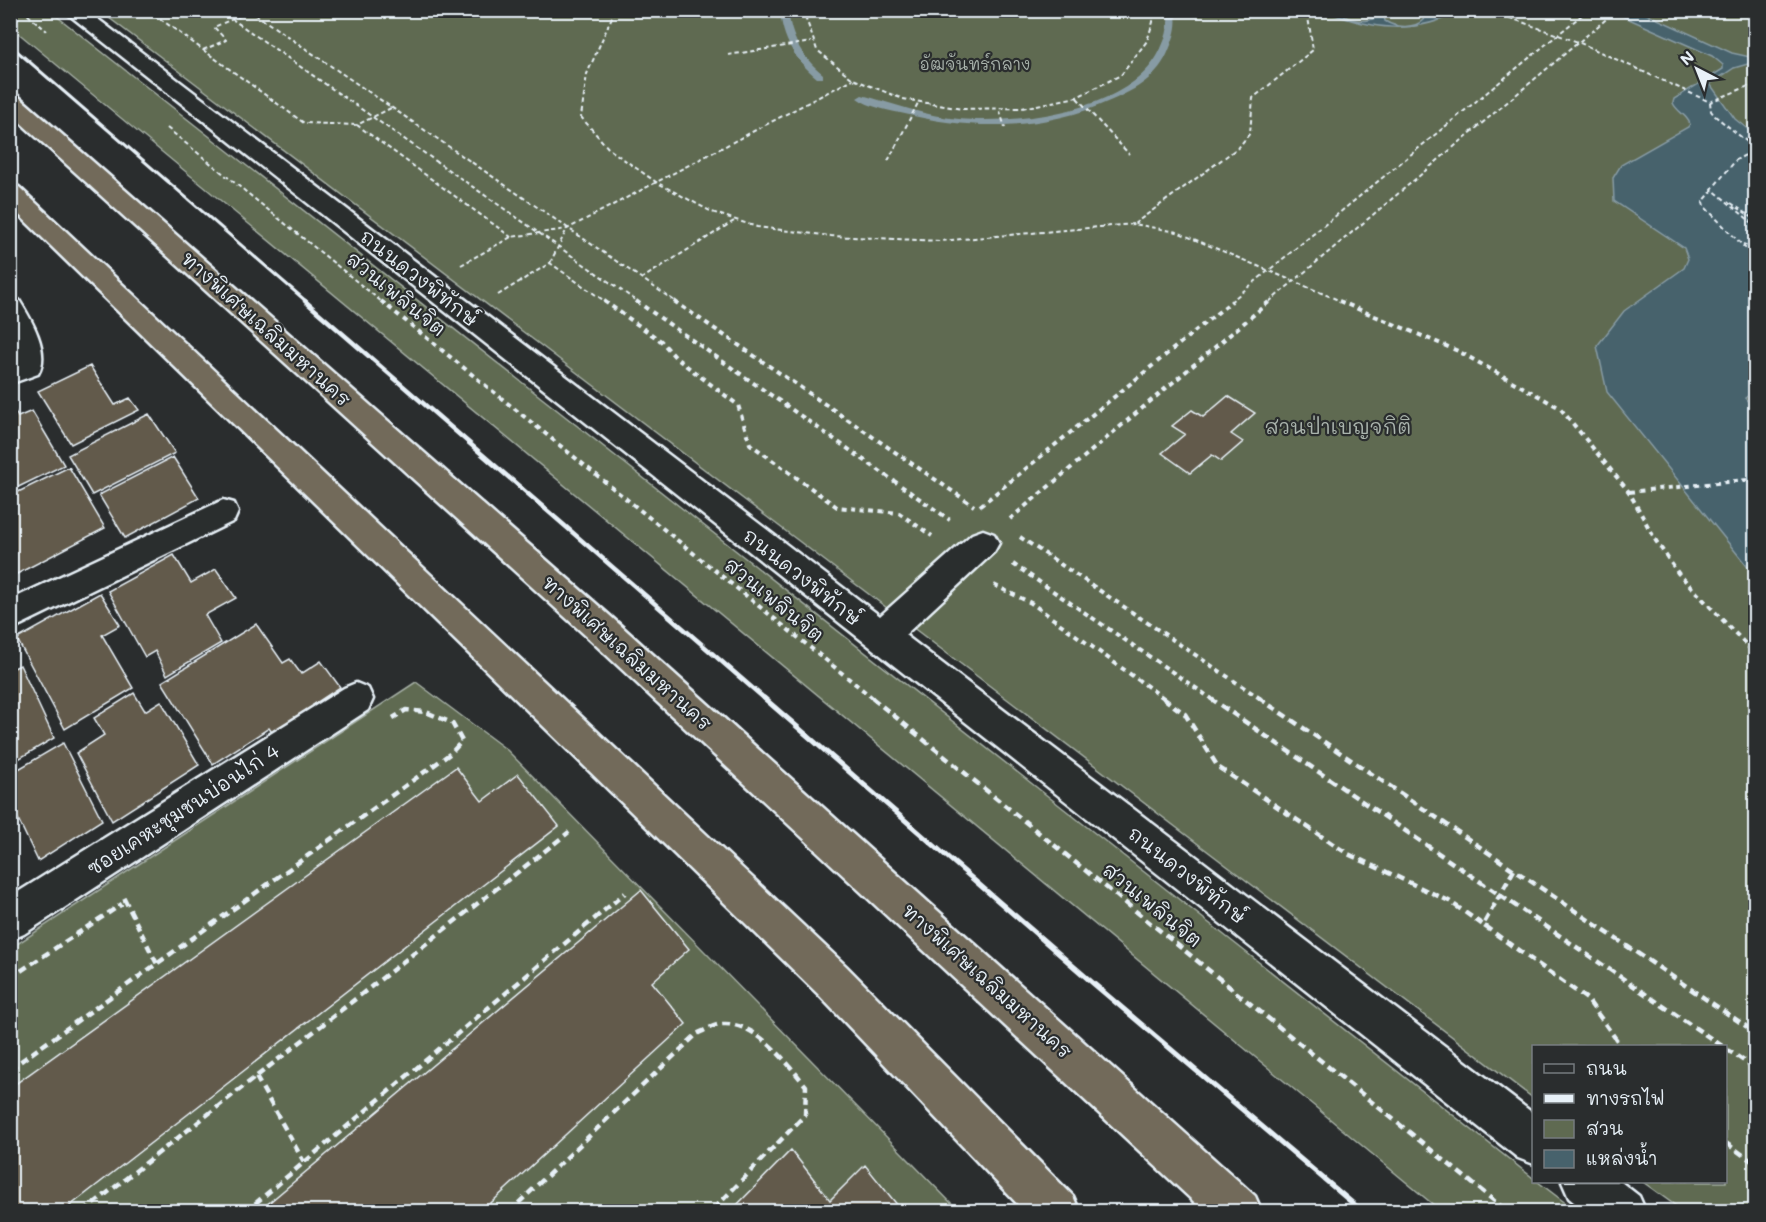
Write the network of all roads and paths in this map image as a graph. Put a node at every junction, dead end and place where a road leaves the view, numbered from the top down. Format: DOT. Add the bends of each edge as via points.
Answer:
graph roads {
  1 [pos="22,10"];
  2 [pos="73,10"];
  3 [pos="148,10"];
  4 [pos="232,10"];
  5 [pos="254,10"];
  6 [pos="615,10"];
  7 [pos="803,10"];
  8 [pos="1153,10"];
  9 [pos="1306,10"];
  10 [pos="1488,10"];
  11 [pos="1588,10"];
  12 [pos="1617,10"];
  13 [pos="224,14"];
  14 [pos="50,33"];
  15 [pos="1557,34"];
  16 [pos="811,42"];
  17 [pos="1578,42"];
  18 [pos="202,50"];
  19 [pos="728,55"];
  20 [pos="853,79"];
  21 [pos="1755,83"];
  22 [pos="1077,98"];
  23 [pos="10,101"];
  24 [pos="1710,102"];
  25 [pos="918,104"];
  26 [pos="391,108"];
  27 [pos="1000,111"];
  28 [pos="159,121"];
  29 [pos="357,125"];
  30 [pos="1005,128"];
  31 [pos="1129,154"];
  32 [pos="888,161"];
  33 [pos="656,182"];
  34 [pos="1712,189"];
  35 [pos="10,192"];
  36 [pos="735,220"];
  37 [pos="1755,220"];
  38 [pos="1134,224"];
  39 [pos="1755,226"];
  40 [pos="567,229"];
  41 [pos="511,237"];
  42 [pos="1740,243"];
  43 [pos="1755,249"];
  44 [pos="1755,259"];
  45 [pos="550,263"];
  46 [pos="1267,270"];
  47 [pos="641,279"];
  48 [pos="1293,280"];
  49 [pos="427,284"];
  50 [pos="387,306"];
  51 [pos="13,308"];
  52 [pos="10,374"];
  53 [pos="1755,479"];
  54 [pos="1629,492"];
  55 [pos="977,508"];
  56 [pos="223,512"];
  57 [pos="983,543"];
  58 [pos="10,616"];
  59 [pos="880,638"];
  60 [pos="1755,655"];
  61 [pos="356,699"];
  62 [pos="389,720"];
  63 [pos="568,832"];
  64 [pos="105,860"];
  65 [pos="1514,870"];
  66 [pos="625,892"];
  67 [pos="134,896"];
  68 [pos="125,902"];
  69 [pos="10,920"];
  70 [pos="157,964"];
  71 [pos="10,978"];
  72 [pos="1620,1045"];
  73 [pos="1727,1050"];
  74 [pos="10,1069"];
  75 [pos="1755,1070"];
  76 [pos="256,1077"];
  77 [pos="1532,1141"];
  78 [pos="1727,1144"];
  79 [pos="304,1162"];
  80 [pos="1755,1164"];
  81 [pos="1585,1183"];
  82 [pos="83,1212"];
  83 [pos="245,1212"];
  84 [pos="509,1212"];
  85 [pos="711,1212"];
  86 [pos="1057,1212"];
  87 [pos="1239,1212"];
  88 [pos="1508,1212"];
  89 [pos="1623,1212"];
  1 -- 14 [label="path"];
  2 -- 49 [label="street, ถนนดวงพิทักษ์"];
  3 -- 18 [label="path"];
  4 -- 13 [label="path"];
  5 -- 18 [label="path" via="214,27 226,40"];
  6 -- 33 [label="path" via="594,53 581,93 581,117 609,149"];
  7 -- 16 [label="path"];
  8 -- 22 [label="path" via="1142,55 1125,74"];
  9 -- 38 [label="path" via="1313,50 1253,98 1250,133 1239,147"];
  10 -- 15 [label="path"];
  11 -- 15 [label="path"];
  12 -- 17 [label="path"];
  15 -- 17 [label="path"];
  15 -- 46 [label="path"];
  16 -- 19 [label="path"];
  16 -- 20 [label="path" via="822,58"];
  17 -- 24 [label="path"];
  17 -- 48 [label="path"];
  18 -- 29 [label="path" via="304,123"];
  20 -- 25 [label="path"];
  20 -- 33 [label="path"];
  21 -- 24 [label="path"];
  22 -- 27 [label="path"];
  22 -- 31 [label="path"];
  23 -- 87 [label="highway, ทางพิเศษเฉลิมมหานคร" via="597,625"];
  24 -- 34 [label="path" via="1715,116 1750,144 1751,149 1736,160"];
  25 -- 27 [label="path"];
  25 -- 32 [label="path"];
  26 -- 29 [label="path"];
  27 -- 30 [label="path"];
  28 -- 50 [label="path, สวนเพลินจิต"];
  29 -- 41 [label="path"];
  33 -- 36 [label="path"];
  33 -- 40 [label="path"];
  34 -- 37 [label="path"];
  34 -- 39 [label="path"];
  34 -- 42 [label="path" via="1704,206"];
  35 -- 86 [label="highway" via="832,980"];
  36 -- 38 [label="path" via="757,227 831,236 940,240"];
  36 -- 47 [label="path"];
  38 -- 46 [label="path" via="1177,232"];
  40 -- 41 [label="path"];
  40 -- 45 [label="path"];
  41 -- 49 [label="path"];
  42 -- 43 [label="path"];
  42 -- 44 [label="path"];
  46 -- 48 [label="path"];
  46 -- 55 [label="path"];
  48 -- 54 [label="path" via="1458,351 1560,408"];
  48 -- 57 [label="path"];
  49 -- 50 [label="path"];
  49 -- 59 [label="street, ถนนดวงพิทักษ์"];
  50 -- 88 [label="path, สวนเพลินจิต"];
  51 -- 52 [label="street" via="24,329 28,367"];
  53 -- 54 [label="path"];
  54 -- 60 [label="path" via="1678,573"];
  56 -- 58 [label="street"];
  57 -- 59 [label="street"];
  59 -- 77 [label="street, ถนนดวงพิทักษ์"];
  61 -- 64 [label="street, ซอยเคหะชุมชนบ่อนไก่ 4"];
  62 -- 70 [label="path" via="406,710 426,712 452,723 462,741 451,753"];
  63 -- 76 [label="path"];
  64 -- 68 [label="path"];
  64 -- 69 [label="street, ซอยเคหะชุมชนบ่อนไก่ 4"];
  65 -- 72 [label="path" via="1483,925 1587,999"];
  66 -- 79 [label="path"];
  67 -- 68 [label="path"];
  68 -- 70 [label="path"];
  68 -- 71 [label="path"];
  70 -- 74 [label="path"];
  73 -- 75 [label="path"];
  76 -- 79 [label="path"];
  76 -- 82 [label="path"];
  78 -- 80 [label="path"];
  79 -- 83 [label="path"];
  81 -- 89 [label="street"];
  84 -- 85 [label="path" via="697,1034 724,1024 753,1032 786,1061 806,1086 805,1115"];
}
